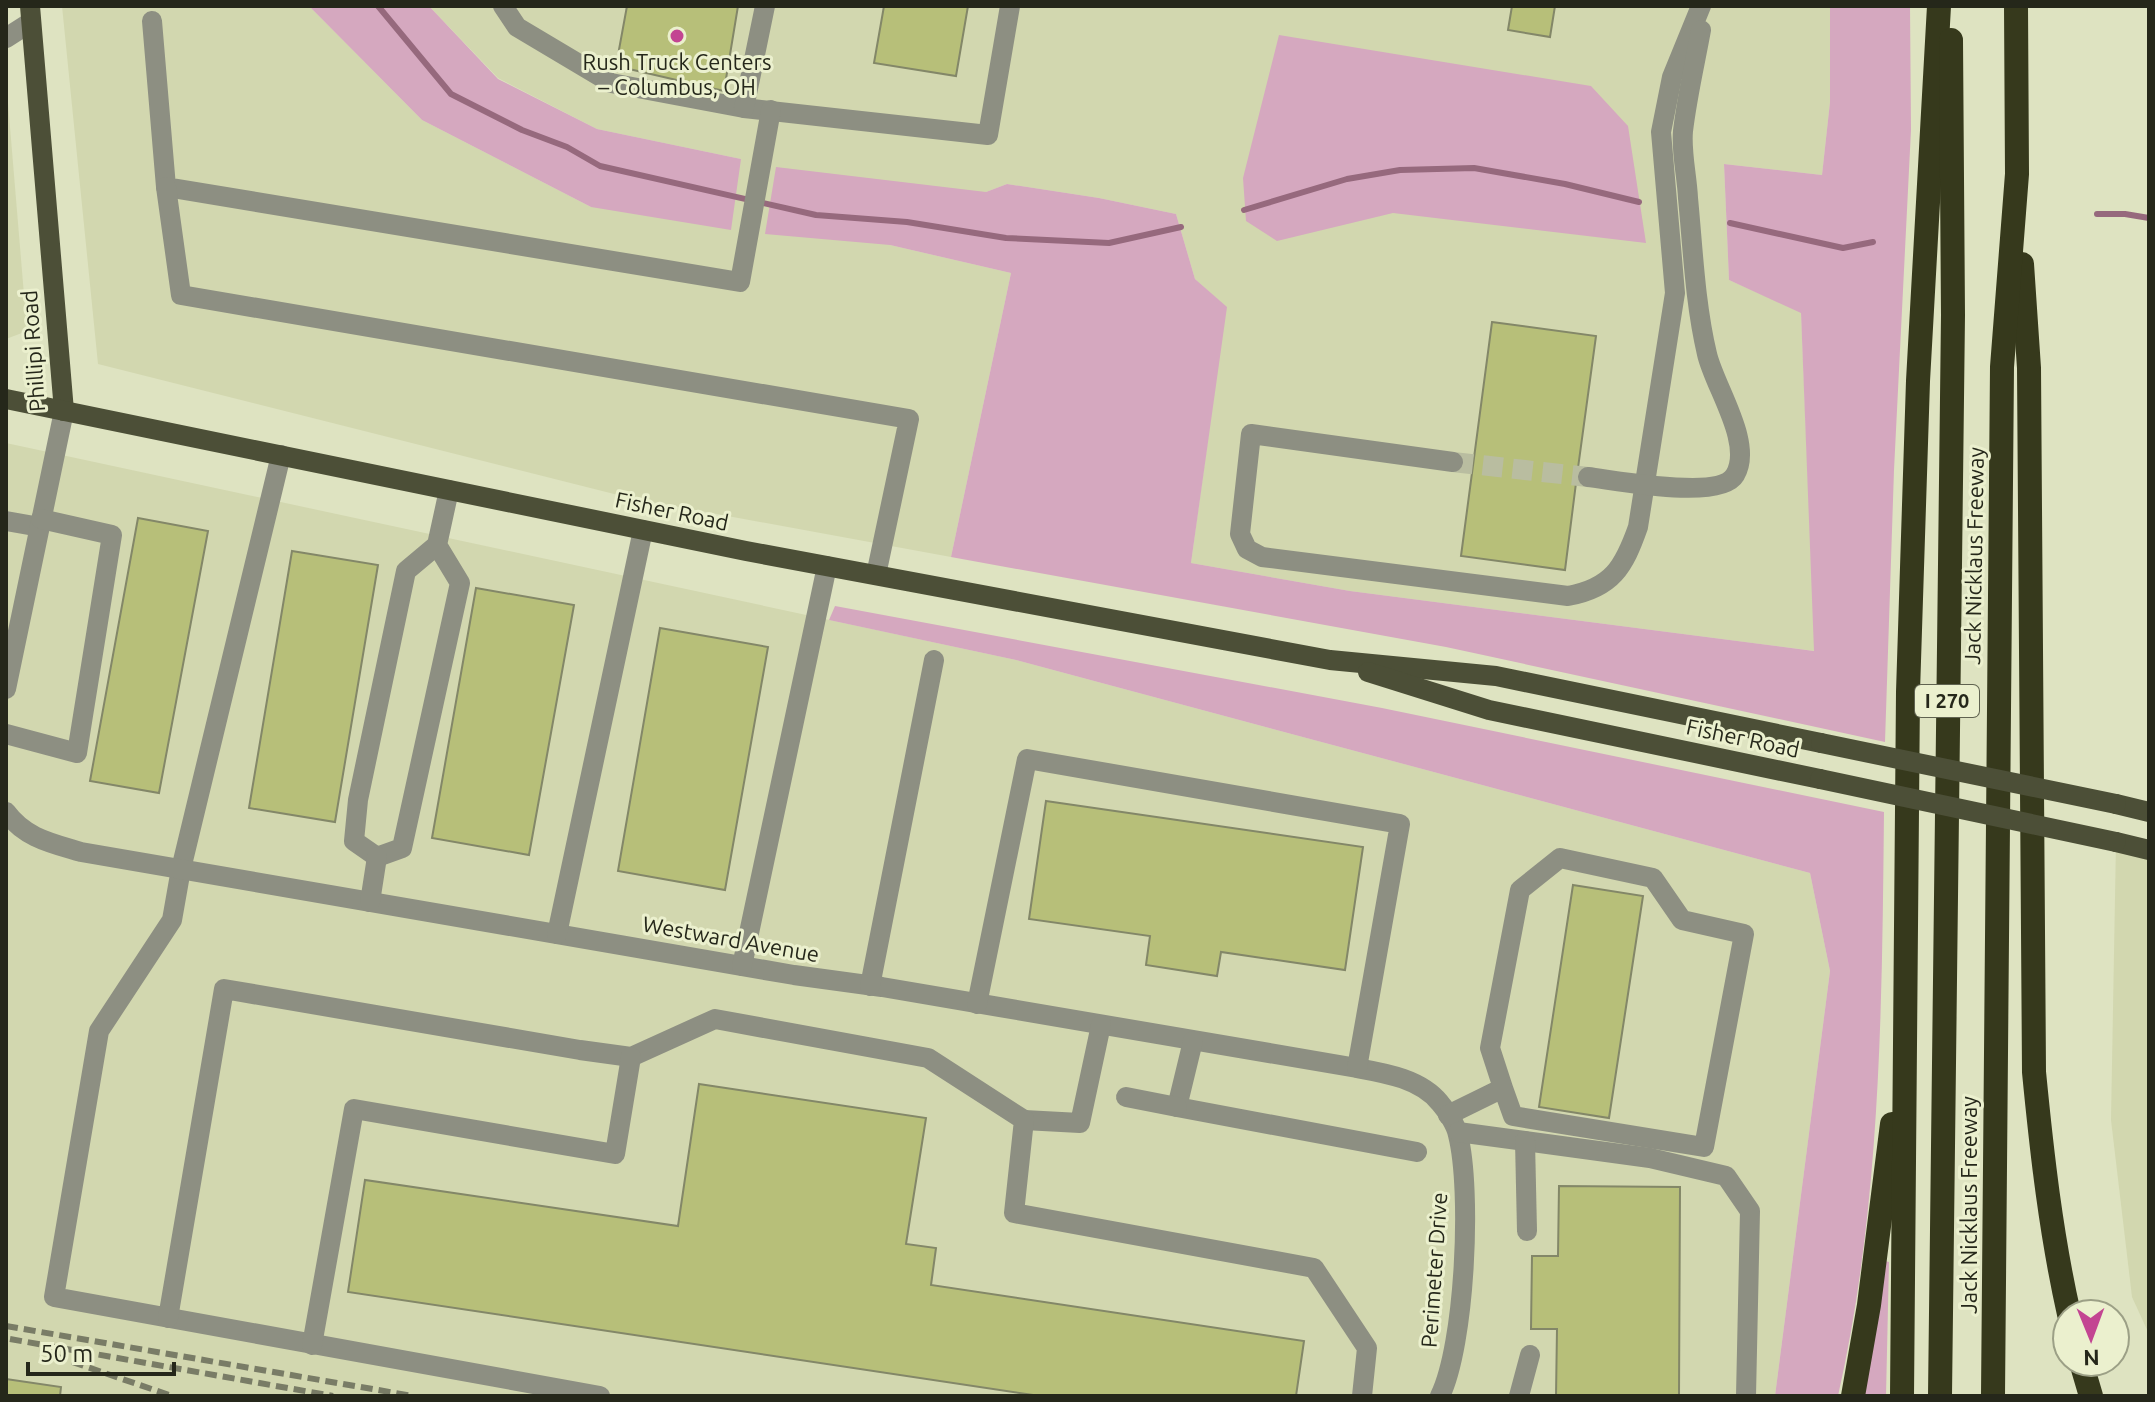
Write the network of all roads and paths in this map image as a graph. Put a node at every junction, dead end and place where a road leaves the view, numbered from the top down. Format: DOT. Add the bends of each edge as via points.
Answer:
graph roads {
  1 [pos="503,6"];
  2 [pos="765,6"];
  3 [pos="1010,6"];
  4 [pos="1704,6"];
  5 [pos="1939,6"];
  6 [pos="1950,6"];
  7 [pos="2016,6"];
  8 [pos="30,14"];
  9 [pos="152,21"];
  10 [pos="6,38"];
  11 [pos="744,108"];
  12 [pos="771,110"];
  13 [pos="2017,174"];
  14 [pos="166,187"];
  15 [pos="6,399"];
  16 [pos="64,411"];
  17 [pos="281,455"];
  18 [pos="1453,462"];
  19 [pos="1588,477"];
  20 [pos="1647,484"];
  21 [pos="449,490"];
  22 [pos="6,521"];
  23 [pos="40,523"];
  24 [pos="643,530"];
  25 [pos="437,545"];
  26 [pos="827,566"];
  27 [pos="876,575"];
  28 [pos="934,660"];
  29 [pos="1330,660"];
  30 [pos="6,689"];
  31 [pos="6,734"];
  32 [pos="2149,812"];
  33 [pos="10,817"];
  34 [pos="2149,850"];
  35 [pos="377,857"];
  36 [pos="181,869"];
  37 [pos="370,902"];
  38 [pos="557,934"];
  39 [pos="742,966"];
  40 [pos="870,986"];
  41 [pos="977,1004"];
  42 [pos="1906,1011"];
  43 [pos="1101,1025"];
  44 [pos="1193,1041"];
  45 [pos="631,1057"];
  46 [pos="1357,1068"];
  47 [pos="1503,1088"];
  48 [pos="1126,1097"];
  49 [pos="1177,1107"];
  50 [pos="1448,1116"];
  51 [pos="1024,1120"];
  52 [pos="1525,1141"];
  53 [pos="1417,1152"];
  54 [pos="1527,1231"];
  55 [pos="2065,1298"];
  56 [pos="168,1318"];
  57 [pos="312,1345"];
  58 [pos="1530,1355"];
  59 [pos="600,1396"];
  60 [pos="1362,1396"];
  61 [pos="1440,1396"];
  62 [pos="1519,1396"];
  63 [pos="1746,1396"];
  64 [pos="1853,1396"];
  65 [pos="1902,1396"];
  66 [pos="1940,1396"];
  67 [pos="1993,1396"];
  1 -- 11 [label="street" via="517,27 611,83"];
  2 -- 11 [label="street"];
  3 -- 12 [label="street" via="988,135"];
  4 -- 20 [label="street" via="1672,77 1661,132 1675,293"];
  4 -- 20 [label="street" via="1683,135 1700,323 1708,360 1737,432 1739,463 1728,483 1708,488"];
  5 -- 42 [label="highway" via="1911,583"];
  6 -- 66 [label="highway, Jack Nicklaus Freeway / I 270" via="1953,315"];
  7 -- 13 [label="highway, Jack Nicklaus Freeway / I 270"];
  8 -- 10 [label="street"];
  8 -- 16 [label="main road, Phillipi Road"];
  9 -- 14 [label="street"];
  11 -- 12 [label="street"];
  12 -- 14 [label="street" via="740,282"];
  13 -- 55 [label="highway" via="2029,368 2034,1072 2044,1174"];
  13 -- 67 [label="highway, Jack Nicklaus Freeway / I 270" via="2002,367"];
  14 -- 27 [label="street" via="181,295 909,419"];
  15 -- 16 [label="main road, Fisher Road"];
  16 -- 17 [label="main road, Fisher Road"];
  16 -- 23 [label="street, Phillipi Road"];
  17 -- 21 [label="main road, Fisher Road"];
  17 -- 36 [label="street"];
  18 -- 20 [label="street" via="1251,434 1240,534 1247,549 1262,557 1568,596 1585,593 1614,576 1638,527"];
  19 -- 20 [label="street"];
  21 -- 24 [label="main road, Fisher Road"];
  21 -- 25 [label="street"];
  22 -- 23 [label="street"];
  23 -- 30 [label="street, Phillipi Road"];
  23 -- 31 [label="street" via="112,535 77,753"];
  24 -- 26 [label="main road, Fisher Road"];
  24 -- 38 [label="street"];
  25 -- 35 [label="street" via="460,583 402,848"];
  25 -- 35 [label="street" via="406,571 358,800 354,841"];
  26 -- 27 [label="main road, Fisher Road"];
  26 -- 39 [label="street"];
  27 -- 29 [label="main road, Fisher Road"];
  28 -- 40 [label="street"];
  29 -- 32 [label="main road, Fisher Road, bridge" via="1496,676"];
  29 -- 34 [label="main road, Fisher Road, bridge" via="1489,710"];
  33 -- 36 [label="street, Westward Avenue" via="34,838 81,852"];
  35 -- 37 [label="street"];
  36 -- 37 [label="street, Westward Avenue"];
  36 -- 56 [label="street" via="172,920 99,1031 54,1297"];
  37 -- 38 [label="street, Westward Avenue"];
  38 -- 39 [label="street, Westward Avenue"];
  39 -- 40 [label="street, Westward Avenue"];
  40 -- 41 [label="street, Westward Avenue"];
  41 -- 43 [label="street, Westward Avenue"];
  41 -- 46 [label="street" via="1027,759 1400,824"];
  42 -- 64 [label="highway"];
  42 -- 65 [label="highway"];
  43 -- 44 [label="street, Westward Avenue"];
  43 -- 51 [label="street" via="1080,1123"];
  44 -- 46 [label="street, Westward Avenue"];
  44 -- 49 [label="street"];
  45 -- 51 [label="street" via="715,1019 928,1058"];
  45 -- 56 [label="street" via="224,989"];
  45 -- 57 [label="street" via="615,1154 354,1109"];
  46 -- 50 [label="street, Westward Avenue" via="1414,1083"];
  47 -- 47 [label="street" via="1513,1116 1704,1147 1744,934 1682,920 1653,878 1560,858 1520,890 1490,1048"];
  47 -- 50 [label="street"];
  48 -- 49 [label="street"];
  49 -- 53 [label="street"];
  50 -- 52 [label="street"];
  50 -- 61 [label="street, Perimeter Drive" via="1463,1167 1465,1226 1457,1336"];
  51 -- 60 [label="street" via="1014,1213 1314,1268 1367,1348"];
  52 -- 54 [label="street"];
  52 -- 63 [label="street" via="1650,1158 1726,1176 1750,1211"];
  56 -- 57 [label="street"];
  57 -- 59 [label="street"];
  58 -- 62 [label="street"];
}
